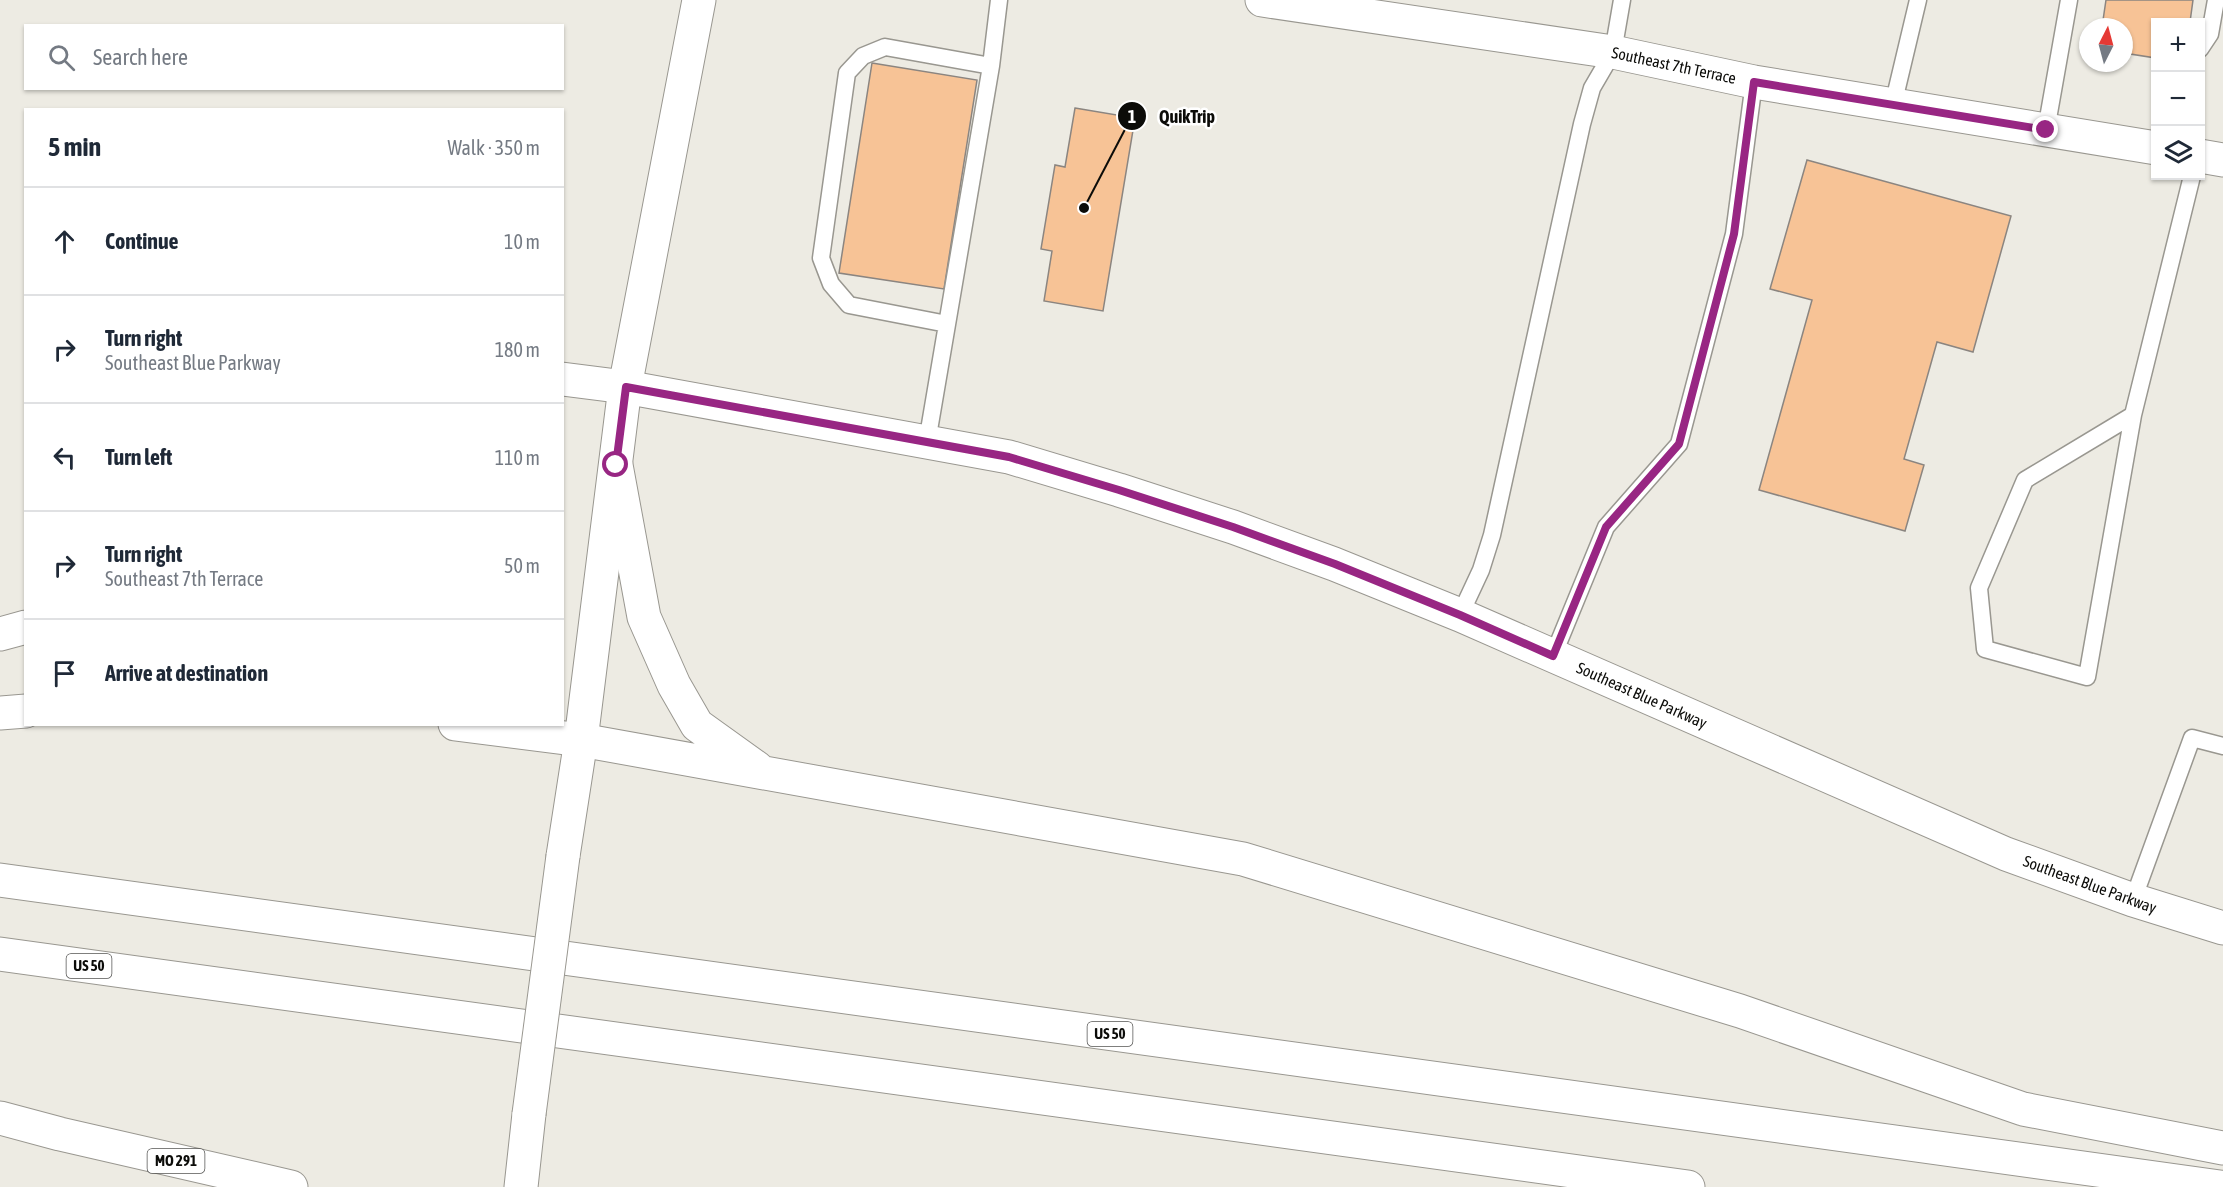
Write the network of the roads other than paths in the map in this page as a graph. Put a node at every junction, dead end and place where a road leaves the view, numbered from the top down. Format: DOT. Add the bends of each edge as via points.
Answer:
graph roads {
  1 [pos="699,0"];
  2 [pos="999,0"];
  3 [pos="1262,0"];
  4 [pos="1622,0"];
  5 [pos="1918,0"];
  6 [pos="2068,0"];
  7 [pos="2216,0"];
  8 [pos="2205,42"];
  9 [pos="1613,52"];
  10 [pos="991,66"];
  11 [pos="1754,82"];
  12 [pos="1893,105"];
  13 [pos="2046,130"];
  14 [pos="2151,147"];
  15 [pos="2205,157"];
  16 [pos="2223,160"];
  17 [pos="2191,180"];
  18 [pos="947,324"];
  19 [pos="564,379"];
  20 [pos="626,387"];
  21 [pos="2133,415"];
  22 [pos="927,442"];
  23 [pos="616,465"];
  24 [pos="1460,615"];
  25 [pos="24,628"];
  26 [pos="0,634"];
  27 [pos="1553,656"];
  28 [pos="24,711"];
  29 [pos="0,712"];
  30 [pos="471,726"];
  31 [pos="581,740"];
  32 [pos="2223,746"];
  33 [pos="763,773"];
  34 [pos="0,880"];
  35 [pos="2133,900"];
  36 [pos="2223,928"];
  37 [pos="0,954"];
  38 [pos="0,1118"];
  39 [pos="2223,1148"];
  40 [pos="291,1187"];
  41 [pos="521,1187"];
  42 [pos="1688,1187"];
  43 [pos="2220,1187"];
  1 -- 20 [label="main road"];
  2 -- 10 [label="lane"];
  3 -- 9 [label="main road, Southeast 7th Terrace"];
  4 -- 9 [label="lane"];
  5 -- 12 [label="lane"];
  6 -- 13 [label="lane"];
  7 -- 8 [label="lane"];
  9 -- 11 [label="main road, Southeast 7th Terrace"];
  9 -- 24 [label="lane" via="1592,88 1492,535"];
  10 -- 18 [label="lane"];
  10 -- 18 [label="lane" via="885,47 863,56 847,73 821,258 831,284 849,305"];
  11 -- 12 [label="main road, Southeast 7th Terrace"];
  11 -- 27 [label="lane" via="1734,234 1679,444 1606,527"];
  12 -- 13 [label="main road, Southeast 7th Terrace"];
  13 -- 14 [label="main road, Southeast 7th Terrace"];
  15 -- 16 [label="main road"];
  17 -- 21 [label="lane"];
  18 -- 22 [label="lane"];
  19 -- 20 [label="main road, Southeast Blue Parkway"];
  20 -- 22 [label="main road, Southeast Blue Parkway"];
  20 -- 23 [label="main road"];
  21 -- 21 [label="lane" via="2087,678 1985,649 1979,588 2025,480"];
  22 -- 24 [label="main road, Southeast Blue Parkway" via="1009,457 1233,527"];
  23 -- 31 [label="main road"];
  23 -- 33 [label="main road" via="644,617 674,685 697,725"];
  24 -- 27 [label="main road, Southeast Blue Parkway"];
  25 -- 26 [label="main road"];
  27 -- 35 [label="main road, Southeast Blue Parkway" via="2006,854"];
  28 -- 29 [label="main road"];
  30 -- 31 [label="main road"];
  31 -- 33 [label="main road"];
  31 -- 41 [label="main road, bridge"];
  32 -- 35 [label="lane" via="2192,738"];
  33 -- 39 [label="main road" via="1244,859 1740,1011 2023,1109"];
  34 -- 43 [label="main road, US 50"];
  35 -- 36 [label="main road, Southeast Blue Parkway"];
  37 -- 42 [label="main road, US 50"];
  38 -- 40 [label="main road, MO 291"];
}
